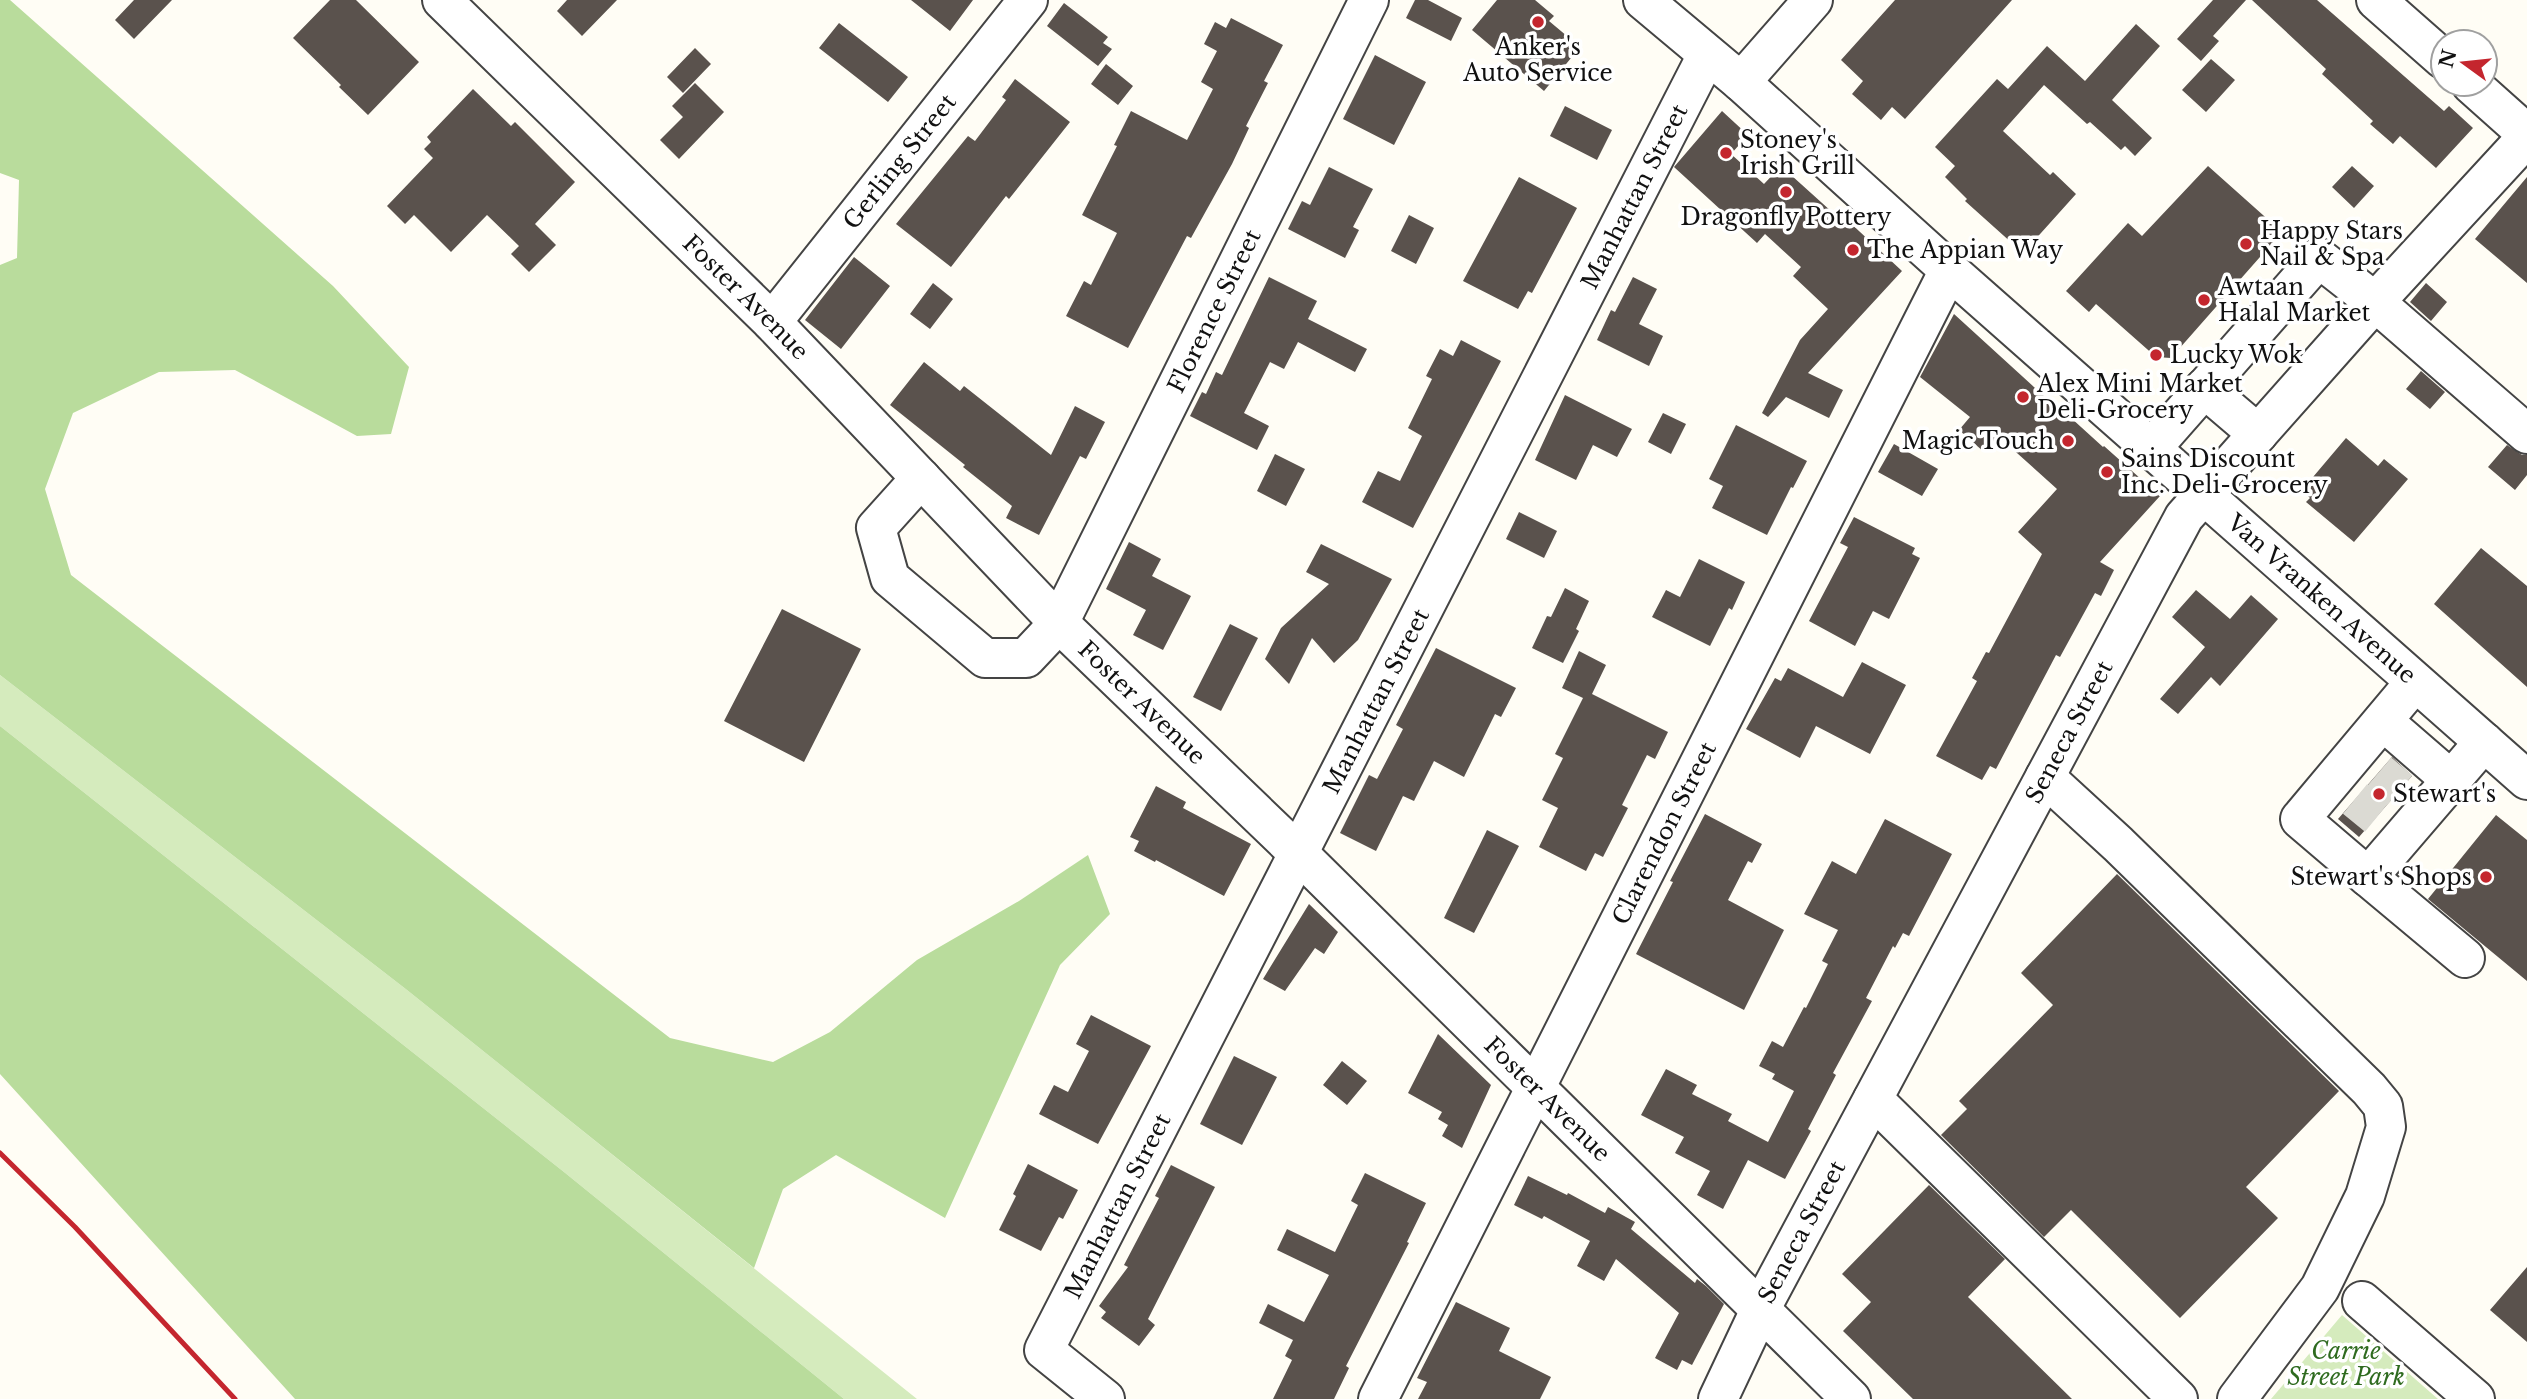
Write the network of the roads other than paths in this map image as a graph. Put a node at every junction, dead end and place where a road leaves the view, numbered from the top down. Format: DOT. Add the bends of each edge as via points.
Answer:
graph roads {
  1 [pos="442,0"];
  2 [pos="1028,0"];
  3 [pos="1368,0"];
  4 [pos="1643,0"];
  5 [pos="1813,0"];
  6 [pos="2376,0"];
  7 [pos="2429,47"];
  8 [pos="1707,55"];
  9 [pos="1741,82"];
  10 [pos="2486,98"];
  11 [pos="2527,135"];
  12 [pos="1949,270"];
  13 [pos="2375,302"];
  14 [pos="772,322"];
  15 [pos="2204,388"];
  16 [pos="2258,434"];
  17 [pos="2527,435"];
  18 [pos="2151,449"];
  19 [pos="920,478"];
  20 [pos="2204,495"];
  21 [pos="1059,623"];
  22 [pos="2415,682"];
  23 [pos="2383,721"];
  24 [pos="2484,742"];
  25 [pos="2045,777"];
  26 [pos="2451,780"];
  27 [pos="2527,780"];
  28 [pos="2378,795"];
  29 [pos="1297,852"];
  30 [pos="2368,877"];
  31 [pos="2465,958"];
  32 [pos="1535,1087"];
  33 [pos="1873,1099"];
  34 [pos="2362,1301"];
  35 [pos="1760,1310"];
  36 [pos="1105,1399"];
  37 [pos="1378,1399"];
  38 [pos="1718,1399"];
  39 [pos="1851,1399"];
  40 [pos="2178,1399"];
  41 [pos="2237,1399"];
  42 [pos="2475,1399"];
  1 -- 14 [label="street, Foster Avenue"];
  2 -- 14 [label="street, Gerling Street"];
  3 -- 21 [label="street, Florence Street"];
  4 -- 8 [label="street, Van Vranken Avenue"];
  5 -- 9 [label="street"];
  6 -- 7 [label="street"];
  8 -- 9 [label="street, Van Vranken Avenue"];
  8 -- 29 [label="street, Manhattan Street"];
  9 -- 12 [label="street, Van Vranken Avenue"];
  10 -- 11 [label="street"];
  11 -- 13 [label="street, Seneca Street"];
  12 -- 18 [label="street, Van Vranken Avenue"];
  12 -- 32 [label="street, Clarendon Street"];
  13 -- 15 [label="street" via="2319,258"];
  13 -- 16 [label="street, Seneca Street"];
  13 -- 17 [label="street"];
  14 -- 19 [label="street, Foster Avenue"];
  15 -- 16 [label="street"];
  15 -- 18 [label="street"];
  16 -- 20 [label="street, Seneca Street"];
  18 -- 20 [label="street, Van Vranken Avenue"];
  19 -- 21 [label="street, Foster Avenue"];
  19 -- 21 [label="street, Florence Street" via="876,528 890,578 985,658 1026,658"];
  20 -- 22 [label="street, Van Vranken Avenue"];
  20 -- 25 [label="street, Seneca Street" via="2184,517"];
  21 -- 29 [label="street, Foster Avenue"];
  22 -- 23 [label="street"];
  22 -- 24 [label="street, Van Vranken Avenue"];
  23 -- 26 [label="street"];
  23 -- 28 [label="street"];
  24 -- 26 [label="street"];
  24 -- 27 [label="street, Van Vranken Avenue"];
  25 -- 33 [label="street, Seneca Street"];
  25 -- 41 [label="street" via="2383,1106 2386,1127 2365,1196 2320,1287"];
  26 -- 28 [label="street"];
  28 -- 30 [label="street"];
  28 -- 30 [label="street" via="2300,819"];
  29 -- 32 [label="street, Foster Avenue"];
  29 -- 36 [label="street, Manhattan Street" via="1044,1350"];
  30 -- 31 [label="street"];
  32 -- 35 [label="street, Foster Avenue"];
  32 -- 37 [label="street, Clarendon Street"];
  33 -- 35 [label="street, Seneca Street"];
  33 -- 40 [label="street"];
  34 -- 42 [label="street"];
  35 -- 38 [label="street, Seneca Street"];
  35 -- 39 [label="street, Foster Avenue"];
}
